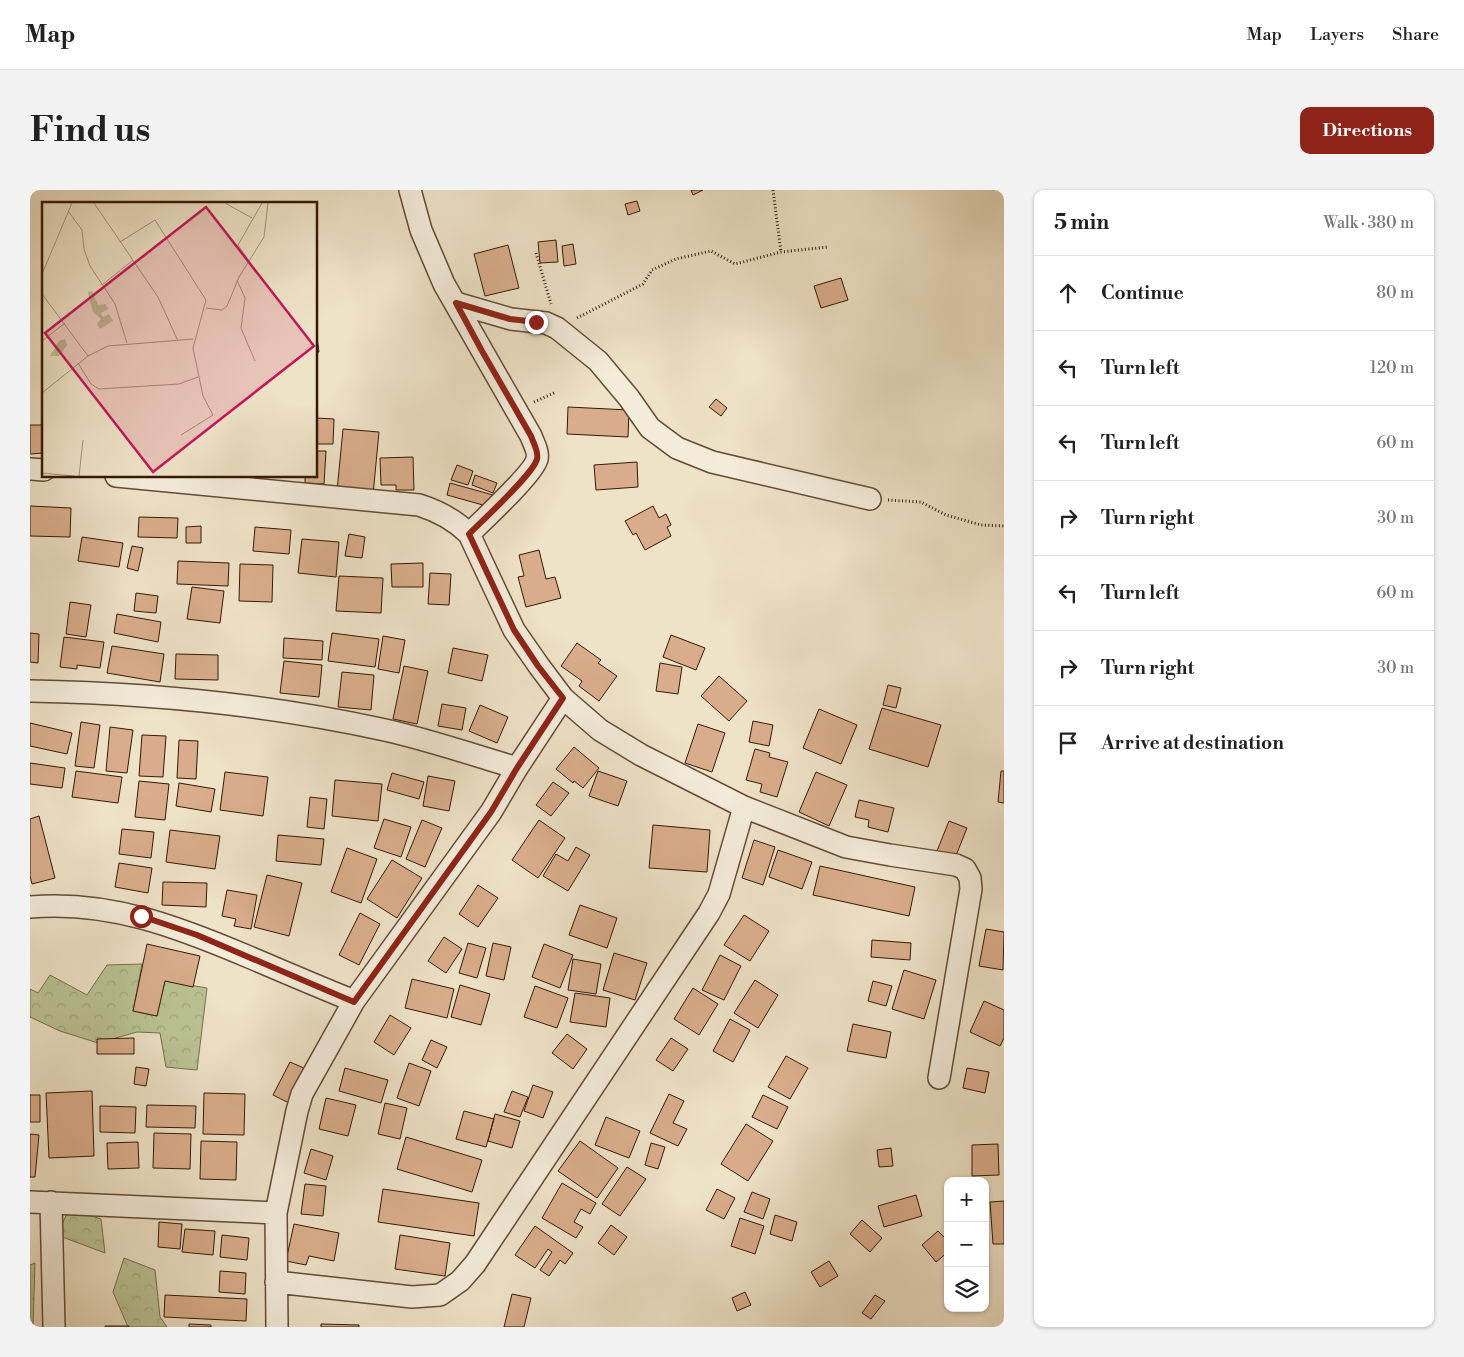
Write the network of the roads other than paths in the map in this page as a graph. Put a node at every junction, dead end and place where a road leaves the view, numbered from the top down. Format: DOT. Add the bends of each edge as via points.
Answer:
graph roads {
  1 [pos="410,190"];
  2 [pos="456,303"];
  3 [pos="137,478"];
  4 [pos="870,499"];
  5 [pos="469,534"];
  6 [pos="30,691"];
  7 [pos="563,698"];
  8 [pos="517,768"];
  9 [pos="744,807"];
  10 [pos="30,907"];
  11 [pos="354,1002"];
  12 [pos="939,1078"];
  13 [pos="30,1202"];
  14 [pos="51,1202"];
  15 [pos="276,1213"];
  16 [pos="276,1282"];
  17 [pos="54,1327"];
  18 [pos="277,1327"];
  1 -- 2 [label="street" via="422,230 444,284"];
  2 -- 4 [label="street" via="510,319 546,323 557,328 598,361 650,428 677,448 712,462"];
  2 -- 5 [label="street" via="531,436 537,458 530,472"];
  3 -- 5 [label="street" via="419,505 434,509"];
  5 -- 7 [label="street" via="514,630"];
  6 -- 8 [label="street" via="98,692 255,708 326,719 432,742"];
  7 -- 8 [label="street"];
  7 -- 9 [label="street" via="600,730 641,756"];
  8 -- 11 [label="street" via="491,812"];
  9 -- 12 [label="street" via="846,847 948,862 965,869 971,890"];
  9 -- 16 [label="street" via="719,894 709,913 480,1256 460,1281 440,1294 412,1297"];
  10 -- 11 [label="street" via="88,906 141,916 197,935"];
  11 -- 15 [label="street" via="302,1094"];
  13 -- 14 [label="street"];
  14 -- 15 [label="street"];
  14 -- 17 [label="street"];
  15 -- 16 [label="street"];
  16 -- 18 [label="street"];
}
